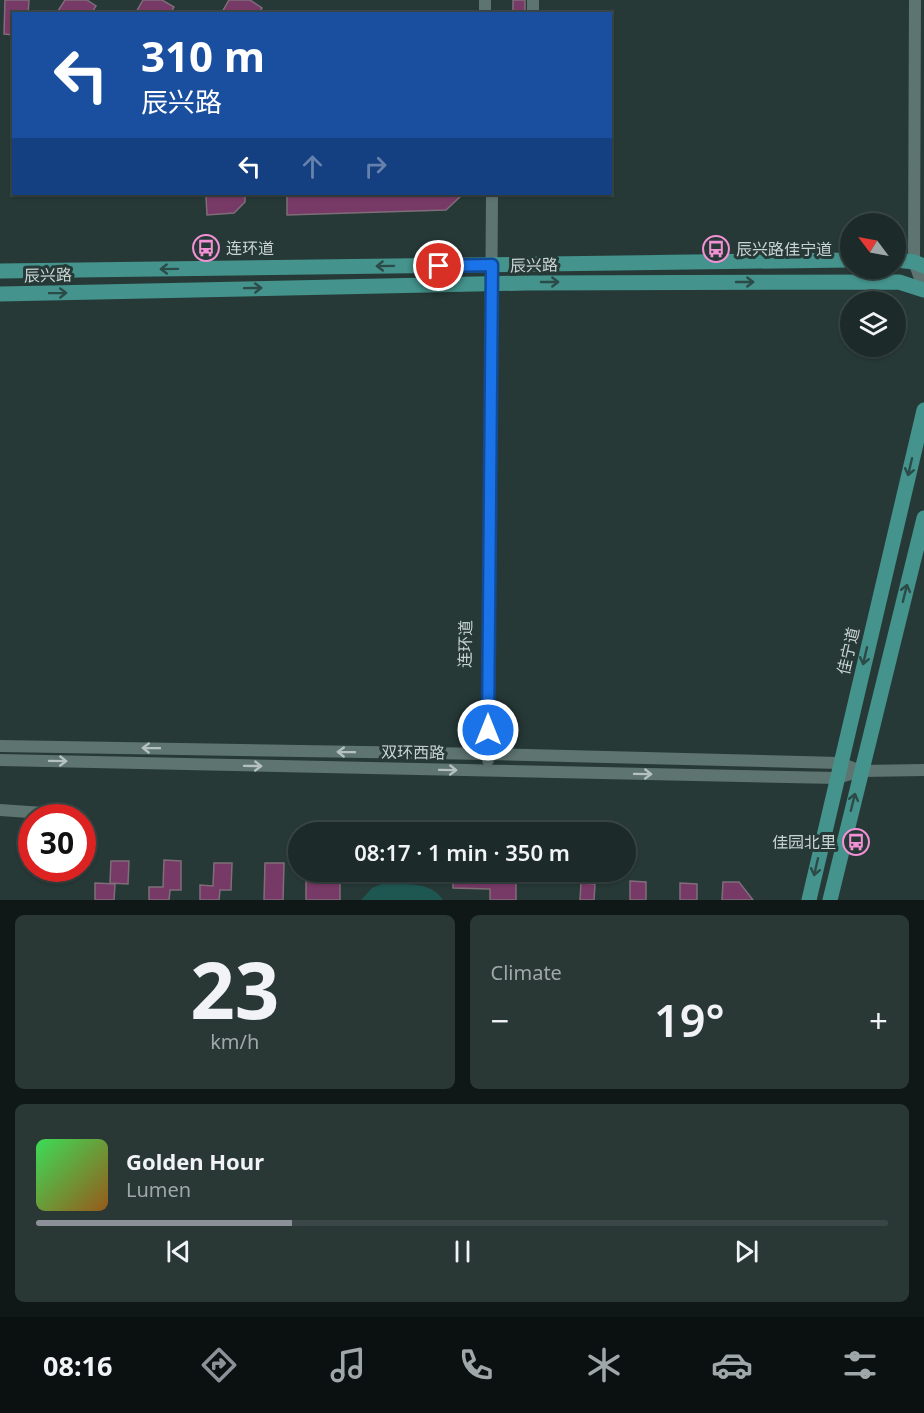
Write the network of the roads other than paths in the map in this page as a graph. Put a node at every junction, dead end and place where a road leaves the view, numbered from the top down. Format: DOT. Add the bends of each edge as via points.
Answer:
graph roads {
  1 [pos="915,0"];
  2 [pos="485,195"];
  3 [pos="492,195"];
  4 [pos="840,260"];
  5 [pos="906,261"];
  6 [pos="921,263"];
  7 [pos="489,265"];
  8 [pos="0,271"];
  9 [pos="889,282"];
  10 [pos="489,283"];
  11 [pos="924,289"];
  12 [pos="0,294"];
  13 [pos="924,303"];
  14 [pos="924,410"];
  15 [pos="924,518"];
  16 [pos="0,746"];
  17 [pos="484,754"];
  18 [pos="0,760"];
  19 [pos="484,770"];
  20 [pos="838,770"];
  21 [pos="924,770"];
  22 [pos="861,771"];
  23 [pos="0,810"];
  24 [pos="18,811"];
  25 [pos="809,900"];
  26 [pos="830,900"];
  1 -- 6 [label="street"];
  2 -- 7 [label="street"];
  3 -- 7 [label="street, 连环道"];
  4 -- 7 [label="main road, 辰兴路"];
  5 -- 6 [label="main road"];
  6 -- 11 [label="street"];
  7 -- 8 [label="main road, 辰兴路, one-way"];
  7 -- 10 [label="street, 连环道"];
  10 -- 9 [label="main road, 辰兴路, one-way"];
  9 -- 11 [label="main road, 辰兴路"];
  9 -- 13 [label="main road" via="908,289"];
  12 -- 10 [label="main road, 辰兴路, one-way"];
  10 -- 17 [label="street, 连环道"];
  14 -- 20 [label="main road, 佳宁道, one-way"];
  22 -- 15 [label="main road, one-way"];
  17 -- 16 [label="street, 双环西路, one-way"];
  17 -- 19 [label="street, 连环道"];
  17 -- 20 [label="street, 双环西路"];
  18 -- 19 [label="street, 双环西路, one-way"];
  19 -- 20 [label="street, 双环西路, one-way"];
  20 -- 22 [label="street"];
  20 -- 25 [label="main road, 佳宁道, one-way"];
  21 -- 22 [label="street"];
  26 -- 22 [label="main road, one-way"];
  23 -- 24 [label="street"];
}
